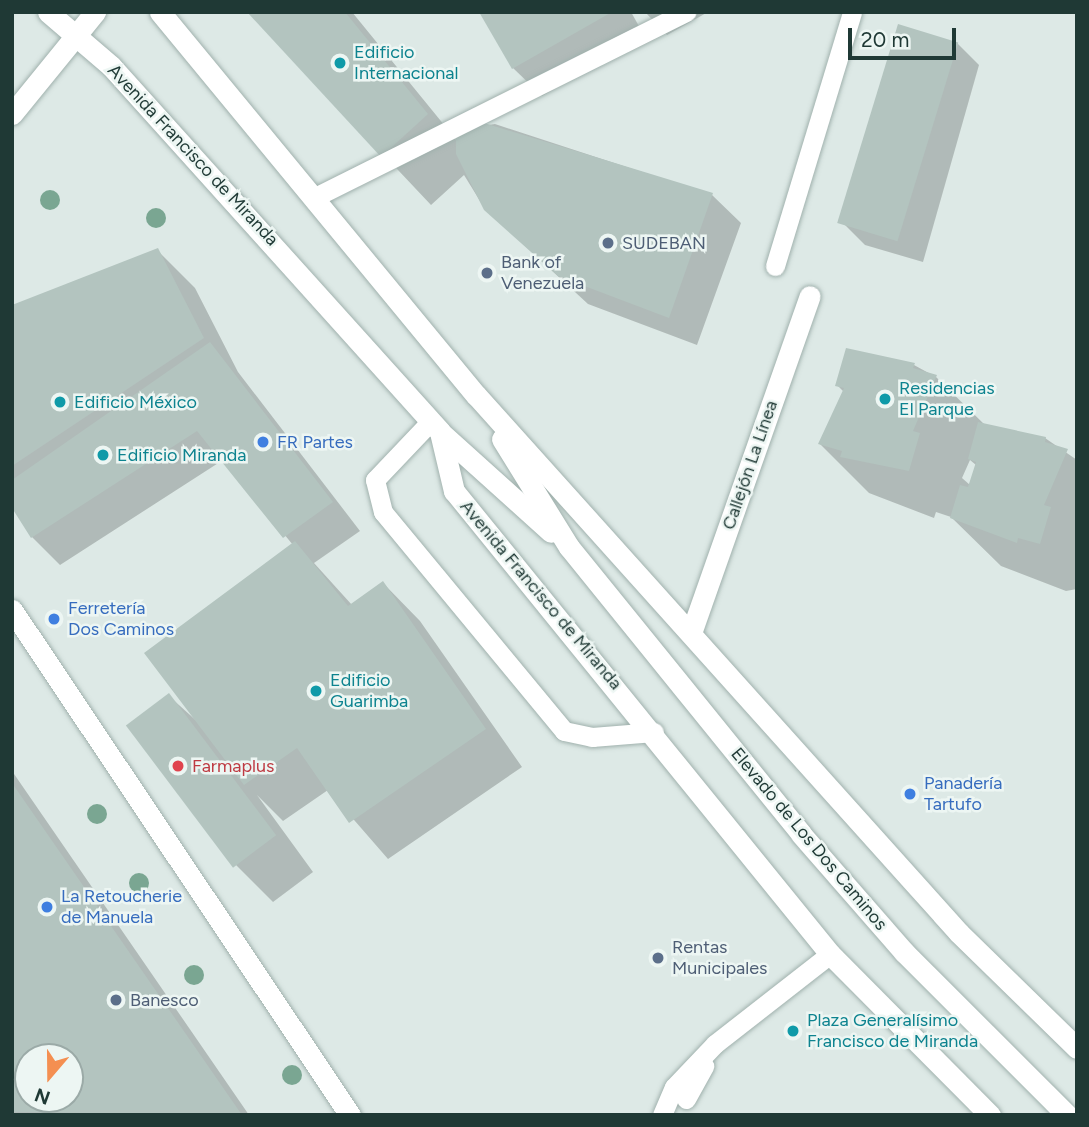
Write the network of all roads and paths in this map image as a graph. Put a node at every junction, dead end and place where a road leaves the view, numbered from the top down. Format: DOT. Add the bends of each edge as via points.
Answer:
graph roads {
  1 [pos="48,12"];
  2 [pos="95,12"];
  3 [pos="160,12"];
  4 [pos="686,12"];
  5 [pos="852,12"];
  6 [pos="75,32"];
  7 [pos="12,114"];
  8 [pos="315,198"];
  9 [pos="775,266"];
  10 [pos="810,296"];
  11 [pos="476,395"];
  12 [pos="435,427"];
  13 [pos="569,547"];
  14 [pos="12,610"];
  15 [pos="691,633"];
  16 [pos="654,732"];
  17 [pos="830,954"];
  18 [pos="715,1044"];
  19 [pos="1077,1048"];
  20 [pos="686,1099"];
  21 [pos="349,1115"];
  22 [pos="662,1115"];
  23 [pos="990,1115"];
  24 [pos="1067,1115"];
  1 -- 6 [label="main road, Avenida Francisco de Miranda"];
  2 -- 6 [label="main road"];
  3 -- 8 [label="main road"];
  4 -- 8 [label="lane"];
  5 -- 9 [label="lane"];
  6 -- 7 [label="main road"];
  6 -- 12 [label="main road, Avenida Francisco de Miranda" via="317,288"];
  8 -- 11 [label="main road"];
  10 -- 15 [label="main road, Callejón La Línea"];
  11 -- 13 [label="main road, Elevado de Los Dos Caminos"];
  11 -- 15 [label="main road"];
  12 -- 13 [label="main road, Elevado de Los Dos Caminos"];
  12 -- 16 [label="main road, Avenida Francisco de Miranda" via="454,491"];
  12 -- 16 [label="lane" via="375,480 383,512 564,731 592,737"];
  13 -- 24 [label="main road, Elevado de Los Dos Caminos" via="904,952"];
  14 -- 21 [label="main road"];
  15 -- 19 [label="main road" via="959,933"];
  16 -- 17 [label="main road, Avenida Francisco de Miranda"];
  17 -- 18 [label="lane"];
  17 -- 23 [label="main road, Avenida Francisco de Miranda"];
  18 -- 20 [label="lane"];
  18 -- 22 [label="lane" via="674,1087"];
}
